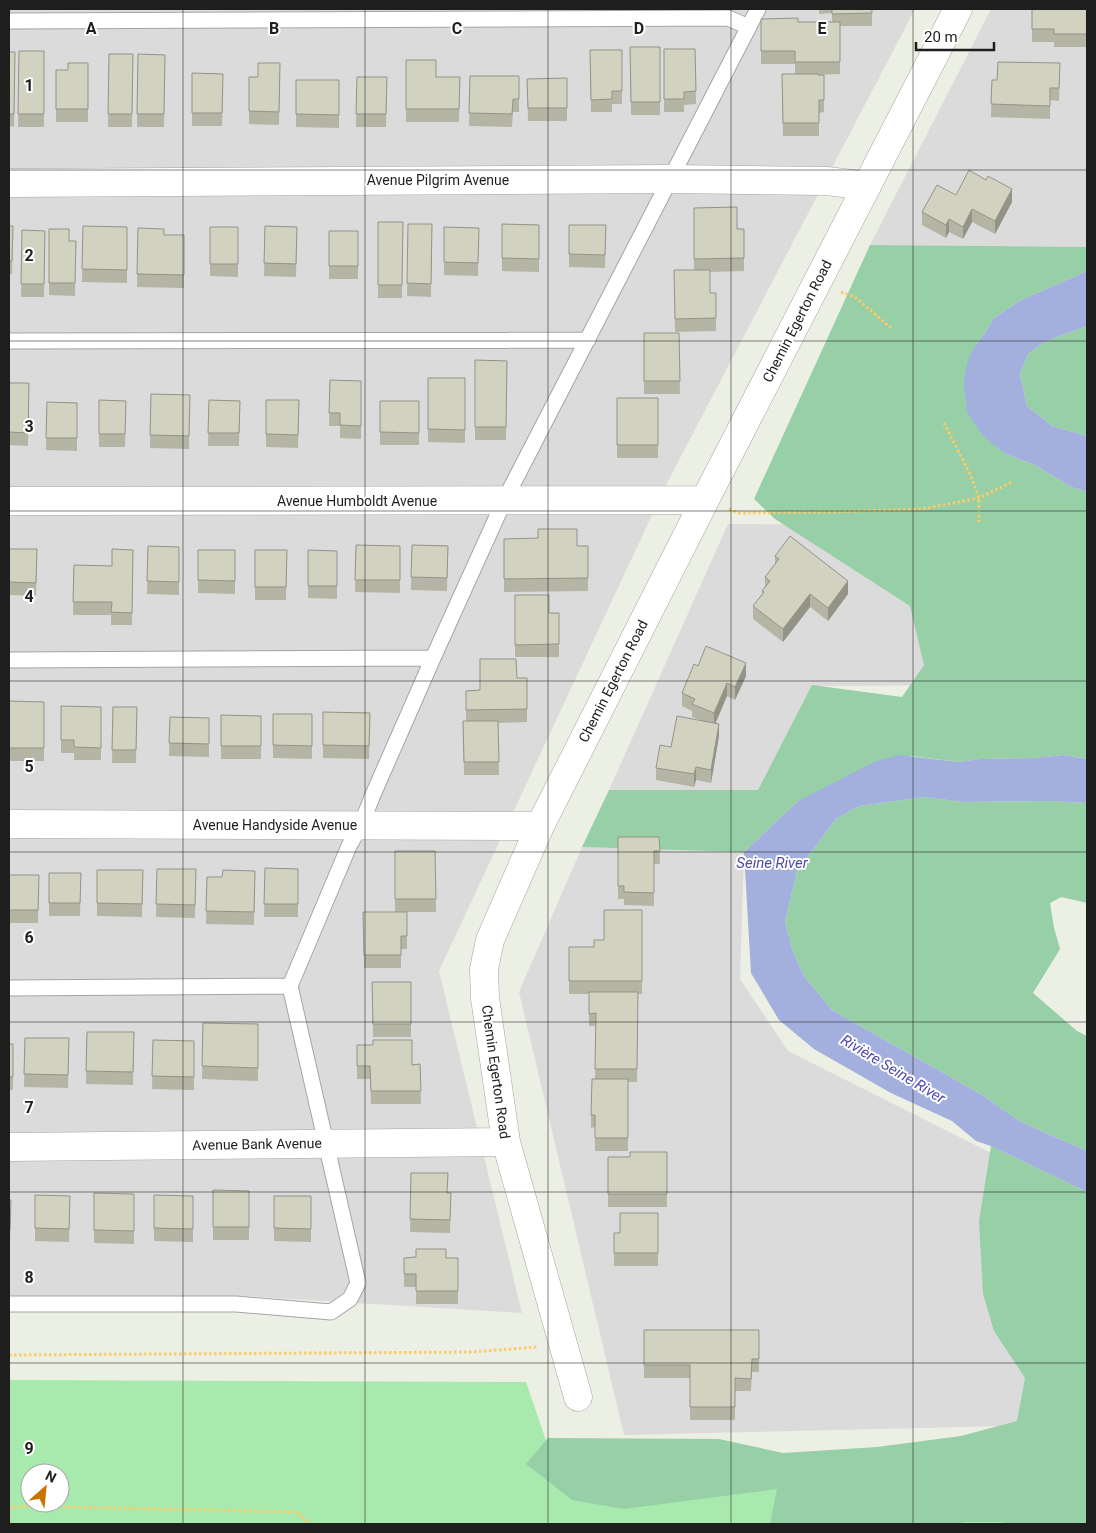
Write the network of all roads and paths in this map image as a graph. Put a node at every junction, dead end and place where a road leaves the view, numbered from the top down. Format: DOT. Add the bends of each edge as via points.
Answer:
graph roads {
  1 [pos="758,9"];
  2 [pos="958,9"];
  3 [pos="9,21"];
  4 [pos="749,27"];
  5 [pos="672,179"];
  6 [pos="9,183"];
  7 [pos="867,186"];
  8 [pos="817,283"];
  9 [pos="891,328"];
  10 [pos="588,340"];
  11 [pos="9,341"];
  12 [pos="944,424"];
  13 [pos="1012,482"];
  14 [pos="978,498"];
  15 [pos="705,500"];
  16 [pos="9,501"];
  17 [pos="504,501"];
  18 [pos="979,522"];
  19 [pos="433,658"];
  20 [pos="9,660"];
  21 [pos="9,824"];
  22 [pos="361,825"];
  23 [pos="540,826"];
  24 [pos="290,986"];
  25 [pos="9,988"];
  26 [pos="506,1142"];
  27 [pos="327,1144"];
  28 [pos="9,1147"];
  29 [pos="9,1304"];
  30 [pos="563,1345"];
  31 [pos="9,1355"];
  32 [pos="578,1397"];
  33 [pos="9,1508"];
  34 [pos="310,1524"];
  1 -- 4 [label="lane"];
  2 -- 7 [label="street, Chemin Egerton Road"];
  3 -- 4 [label="lane" via="728,18"];
  4 -- 5 [label="lane"];
  5 -- 6 [label="street, Avenue Pilgrim Avenue"];
  5 -- 7 [label="street, Avenue Pilgrim Avenue" via="827,180"];
  5 -- 10 [label="lane"];
  7 -- 8 [label="street, Chemin Egerton Road"];
  8 -- 9 [label="path" via="855,297"];
  8 -- 15 [label="street, Chemin Egerton Road"];
  10 -- 11 [label="lane"];
  10 -- 17 [label="lane"];
  12 -- 14 [label="path" via="970,474"];
  13 -- 14 [label="path"];
  14 -- 15 [label="path" via="923,509 740,513"];
  14 -- 18 [label="path"];
  15 -- 17 [label="street, Avenue Humboldt Avenue"];
  15 -- 23 [label="street, Chemin Egerton Road"];
  16 -- 17 [label="street, Avenue Humboldt Avenue"];
  17 -- 19 [label="lane"];
  19 -- 20 [label="lane"];
  19 -- 22 [label="lane"];
  21 -- 22 [label="street, Avenue Handyside Avenue"];
  22 -- 23 [label="street, Avenue Handyside Avenue"];
  22 -- 24 [label="lane" via="349,846"];
  23 -- 26 [label="street, Chemin Egerton Road" via="490,940 484,969 485,998"];
  24 -- 25 [label="lane"];
  24 -- 27 [label="lane"];
  26 -- 27 [label="street, Avenue Bank Avenue"];
  26 -- 30 [label="street, Chemin Egerton Road"];
  27 -- 28 [label="street, Avenue Bank Avenue"];
  27 -- 29 [label="lane" via="358,1283 350,1299 331,1312 236,1304"];
  30 -- 31 [label="path" via="471,1352"];
  30 -- 32 [label="street, Chemin Egerton Road"];
  33 -- 34 [label="path" via="297,1512"];
}
